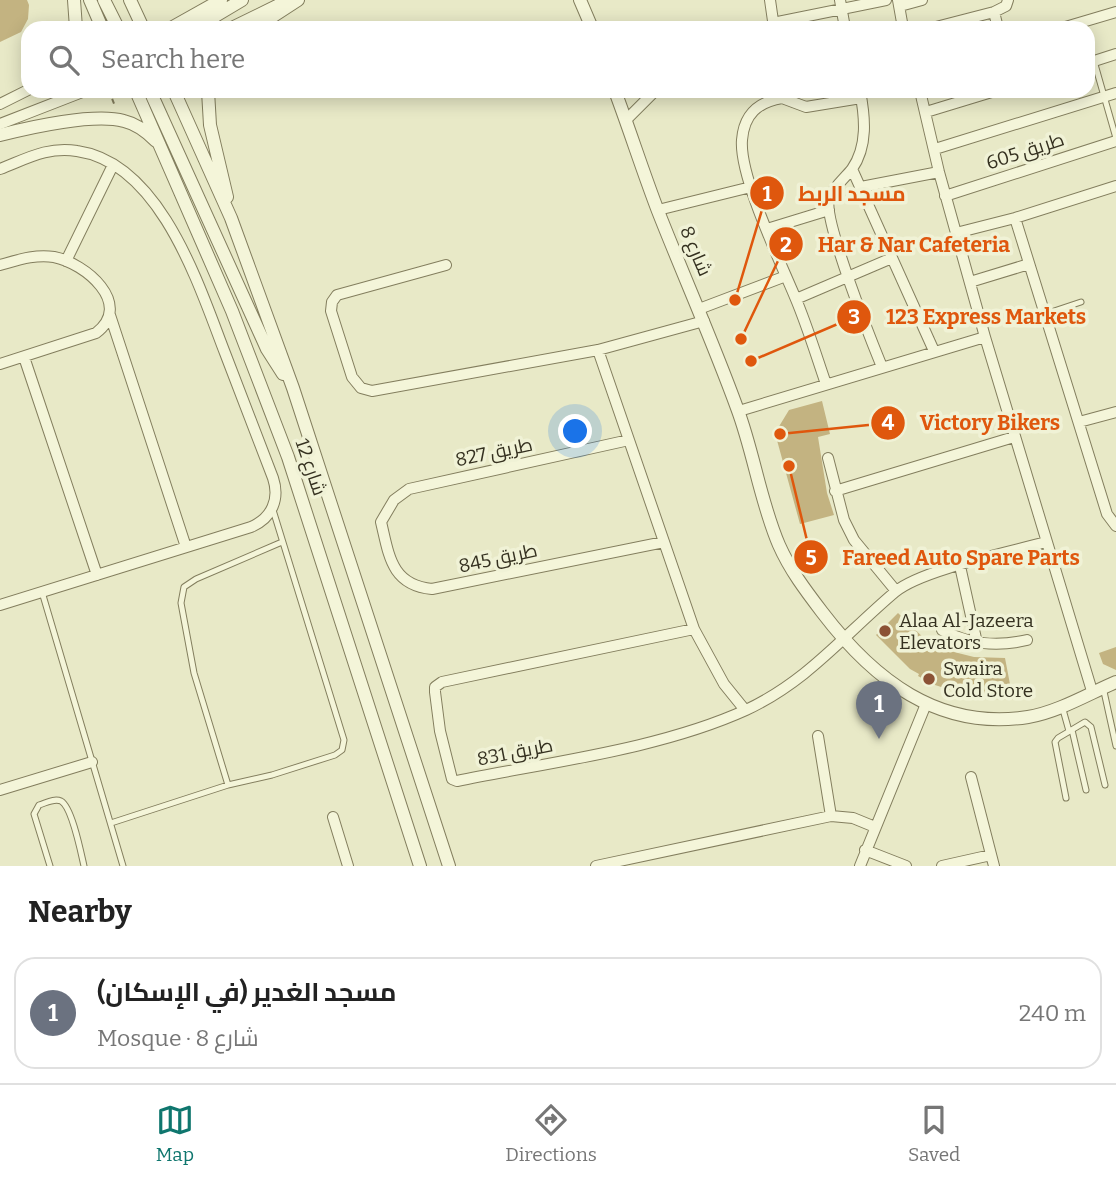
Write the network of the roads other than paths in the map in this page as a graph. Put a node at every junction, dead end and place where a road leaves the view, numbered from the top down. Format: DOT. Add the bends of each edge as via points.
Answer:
graph roads {
  1 [pos="74,0"];
  2 [pos="90,0"];
  3 [pos="104,0"];
  4 [pos="130,0"];
  5 [pos="221,0"];
  6 [pos="243,0"];
  7 [pos="289,0"];
  8 [pos="298,0"];
  9 [pos="580,0"];
  10 [pos="770,0"];
  11 [pos="886,0"];
  12 [pos="922,0"];
  13 [pos="899,3"];
  14 [pos="1007,3"];
  15 [pos="841,5"];
  16 [pos="994,12"];
  17 [pos="1116,12"];
  18 [pos="76,21"];
  19 [pos="99,21"];
  20 [pos="114,21"];
  21 [pos="140,21"];
  22 [pos="184,21"];
  23 [pos="207,21"];
  24 [pos="246,21"];
  25 [pos="266,21"];
  26 [pos="589,21"];
  27 [pos="772,21"];
  28 [pos="789,21"];
  29 [pos="902,21"];
  30 [pos="959,21"];
  31 [pos="996,21"];
  32 [pos="1086,21"];
  33 [pos="1116,54"];
  34 [pos="1095,61"];
  35 [pos="1095,73"];
  36 [pos="1116,93"];
  37 [pos="21,94"];
  38 [pos="1104,97"];
  39 [pos="67,98"];
  40 [pos="139,98"];
  41 [pos="153,98"];
  42 [pos="177,98"];
  43 [pos="208,98"];
  44 [pos="618,98"];
  45 [pos="648,98"];
  46 [pos="773,98"];
  47 [pos="789,98"];
  48 [pos="844,98"];
  49 [pos="861,98"];
  50 [pos="922,98"];
  51 [pos="972,98"];
  52 [pos="0,104"];
  53 [pos="926,112"];
  54 [pos="626,120"];
  55 [pos="0,124"];
  56 [pos="0,135"];
  57 [pos="1116,139"];
  58 [pos="161,146"];
  59 [pos="935,149"];
  60 [pos="113,165"];
  61 [pos="0,169"];
  62 [pos="852,169"];
  63 [pos="939,172"];
  64 [pos="1116,186"];
  65 [pos="751,187"];
  66 [pos="861,187"];
  67 [pos="945,196"];
  68 [pos="658,210"];
  69 [pos="829,210"];
  70 [pos="231,218"];
  71 [pos="1015,218"];
  72 [pos="767,229"];
  73 [pos="956,233"];
  74 [pos="892,258"];
  75 [pos="65,261"];
  76 [pos="1029,264"];
  77 [pos="0,265"];
  78 [pos="446,265"];
  79 [pos="786,276"];
  80 [pos="848,278"];
  81 [pos="970,282"];
  82 [pos="796,299"];
  83 [pos="1081,302"];
  84 [pos="1045,314"];
  85 [pos="110,315"];
  86 [pos="701,315"];
  87 [pos="985,337"];
  88 [pos="598,350"];
  89 [pos="934,352"];
  90 [pos="24,357"];
  91 [pos="0,364"];
  92 [pos="881,367"];
  93 [pos="825,384"];
  94 [pos="293,388"];
  95 [pos="739,411"];
  96 [pos="1116,412"];
  97 [pos="1079,422"];
  98 [pos="1014,437"];
  99 [pos="629,440"];
  100 [pos="828,458"];
  101 [pos="835,491"];
  102 [pos="273,509"];
  103 [pos="381,522"];
  104 [pos="1116,526"];
  105 [pos="282,542"];
  106 [pos="664,542"];
  107 [pos="1046,542"];
  108 [pos="186,547"];
  109 [pos="960,566"];
  110 [pos="97,575"];
  111 [pos="896,591"];
  112 [pos="42,592"];
  113 [pos="0,605"];
  114 [pos="694,629"];
  115 [pos="942,630"];
  116 [pos="843,640"];
  117 [pos="1027,640"];
  118 [pos="977,643"];
  119 [pos="1116,682"];
  120 [pos="1097,689"];
  121 [pos="1116,703"];
  122 [pos="926,704"];
  123 [pos="1062,706"];
  124 [pos="1107,706"];
  125 [pos="745,710"];
  126 [pos="1114,725"];
  127 [pos="1071,730"];
  128 [pos="818,736"];
  129 [pos="1116,746"];
  130 [pos="92,762"];
  131 [pos="971,777"];
  132 [pos="228,785"];
  133 [pos="1105,786"];
  134 [pos="0,790"];
  135 [pos="1086,790"];
  136 [pos="1066,798"];
  137 [pos="831,816"];
  138 [pos="333,817"];
  139 [pos="110,823"];
  140 [pos="875,827"];
  141 [pos="865,850"];
  142 [pos="993,861"];
  143 [pos="50,866"];
  144 [pos="84,866"];
  145 [pos="123,866"];
  146 [pos="348,866"];
  147 [pos="420,866"];
  148 [pos="449,866"];
  149 [pos="596,866"];
  150 [pos="860,866"];
  151 [pos="906,866"];
  152 [pos="942,866"];
  1 -- 18 [label="street"];
  2 -- 19 [label="street"];
  3 -- 20 [label="street"];
  4 -- 21 [label="street"];
  5 -- 22 [label="street"];
  6 -- 23 [label="street"];
  7 -- 24 [label="street"];
  8 -- 25 [label="street"];
  9 -- 26 [label="street"];
  10 -- 27 [label="street"];
  11 -- 15 [label="street"];
  12 -- 13 [label="street"];
  13 -- 29 [label="street"];
  14 -- 16 [label="street"];
  15 -- 28 [label="street"];
  16 -- 30 [label="street"];
  16 -- 31 [label="street"];
  17 -- 32 [label="street"];
  33 -- 34 [label="street"];
  35 -- 38 [label="lane"];
  36 -- 38 [label="street"];
  37 -- 52 [label="street"];
  38 -- 57 [label="lane"];
  38 -- 59 [label="street"];
  39 -- 55 [label="street"];
  40 -- 58 [label="street, شارع 12"];
  41 -- 94 [label="street" via="267,349"];
  42 -- 70 [label="street, شارع 12"];
  43 -- 70 [label="street"];
  44 -- 54 [label="street, شارع 8"];
  45 -- 54 [label="street"];
  46 -- 65 [label="street" via="757,106 744,128 742,156"];
  47 -- 48 [label="street" via="806,107"];
  49 -- 62 [label="street" via="864,138"];
  50 -- 53 [label="street"];
  51 -- 53 [label="street"];
  53 -- 59 [label="street"];
  54 -- 68 [label="street, شارع 8"];
  56 -- 58 [label="street" via="69,122 121,120 140,128"];
  57 -- 67 [label="street, طريق 605"];
  58 -- 147 [label="street, شارع 12" via="288,457"];
  59 -- 63 [label="street"];
  60 -- 61 [label="street" via="96,156 59,149"];
  60 -- 75 [label="street"];
  60 -- 102 [label="street" via="153,203 183,248 276,488"];
  62 -- 66 [label="street"];
  62 -- 69 [label="street" via="831,195"];
  63 -- 66 [label="street"];
  63 -- 67 [label="street"];
  64 -- 71 [label="street"];
  65 -- 68 [label="street"];
  65 -- 72 [label="street"];
  66 -- 74 [label="street"];
  67 -- 73 [label="street"];
  68 -- 86 [label="street, شارع 8"];
  69 -- 72 [label="street"];
  69 -- 80 [label="street"];
  70 -- 94 [label="street, شارع 12"];
  71 -- 73 [label="street"];
  71 -- 76 [label="street"];
  72 -- 79 [label="street"];
  73 -- 81 [label="street"];
  74 -- 80 [label="street"];
  74 -- 89 [label="street"];
  75 -- 77 [label="street" via="32,257"];
  75 -- 85 [label="street" via="96,280 108,300"];
  76 -- 81 [label="street"];
  76 -- 84 [label="street"];
  78 -- 88 [label="street" via="337,295 332,302 352,377 361,388 372,391"];
  79 -- 82 [label="street"];
  79 -- 86 [label="street"];
  80 -- 82 [label="street"];
  80 -- 92 [label="street"];
  81 -- 87 [label="street"];
  82 -- 93 [label="street"];
  83 -- 84 [label="lane"];
  84 -- 97 [label="street"];
  85 -- 90 [label="street" via="96,333"];
  85 -- 108 [label="street"];
  86 -- 88 [label="street"];
  86 -- 95 [label="street, شارع 8"];
  87 -- 89 [label="street"];
  87 -- 98 [label="street"];
  88 -- 99 [label="street"];
  89 -- 92 [label="street"];
  90 -- 91 [label="street"];
  90 -- 110 [label="street"];
  92 -- 93 [label="street"];
  93 -- 95 [label="street"];
  94 -- 148 [label="street, شارع 12"];
  95 -- 116 [label="street, شارع 8" via="778,543 807,593"];
  96 -- 97 [label="street"];
  97 -- 104 [label="street" via="1107,514"];
  98 -- 101 [label="street"];
  98 -- 107 [label="street"];
  99 -- 103 [label="street, طريق 827" via="418,486 394,500"];
  99 -- 106 [label="street"];
  100 -- 101 [label="street"];
  101 -- 111 [label="street" via="854,540"];
  102 -- 105 [label="lane"];
  102 -- 108 [label="street" via="261,523"];
  103 -- 106 [label="street, طريق 845" via="395,570 408,583 432,589"];
  105 -- 132 [label="lane" via="184,587 181,603 194,673"];
  105 -- 132 [label="lane" via="342,731 342,750"];
  106 -- 114 [label="street"];
  107 -- 109 [label="street, طريق 831"];
  107 -- 120 [label="street"];
  108 -- 110 [label="street"];
  109 -- 111 [label="street, طريق 831"];
  109 -- 118 [label="street"];
  110 -- 112 [label="street"];
  111 -- 116 [label="street, طريق 831"];
  112 -- 113 [label="street"];
  112 -- 130 [label="lane"];
  114 -- 125 [label="street" via="724,684"];
  114 -- 125 [label="street, طريق 831" via="442,682 435,692 452,779 639,744 693,731"];
  115 -- 118 [label="street"];
  116 -- 122 [label="street, شارع 8" via="881,677"];
  116 -- 125 [label="street, طريق 831" via="805,675"];
  117 -- 118 [label="street"];
  119 -- 120 [label="street, شارع 8"];
  120 -- 123 [label="street, شارع 8"];
  120 -- 124 [label="lane"];
  121 -- 124 [label="lane"];
  122 -- 123 [label="street, شارع 8" via="964,716 999,719 1028,717"];
  122 -- 140 [label="street"];
  123 -- 127 [label="lane"];
  124 -- 126 [label="lane"];
  126 -- 129 [label="lane"];
  127 -- 133 [label="lane" via="1085,722 1091,727"];
  127 -- 135 [label="lane"];
  127 -- 136 [label="lane" via="1055,742"];
  128 -- 137 [label="street"];
  130 -- 134 [label="street"];
  130 -- 139 [label="lane"];
  131 -- 142 [label="street"];
  132 -- 139 [label="lane"];
  137 -- 140 [label="street"];
  137 -- 149 [label="street"];
  138 -- 146 [label="street"];
  139 -- 145 [label="lane"];
  140 -- 141 [label="street"];
  141 -- 150 [label="street"];
  141 -- 151 [label="street"];
  142 -- 152 [label="street"];
  143 -- 144 [label="lane" via="34,814 38,805 54,800 68,808"];
}
